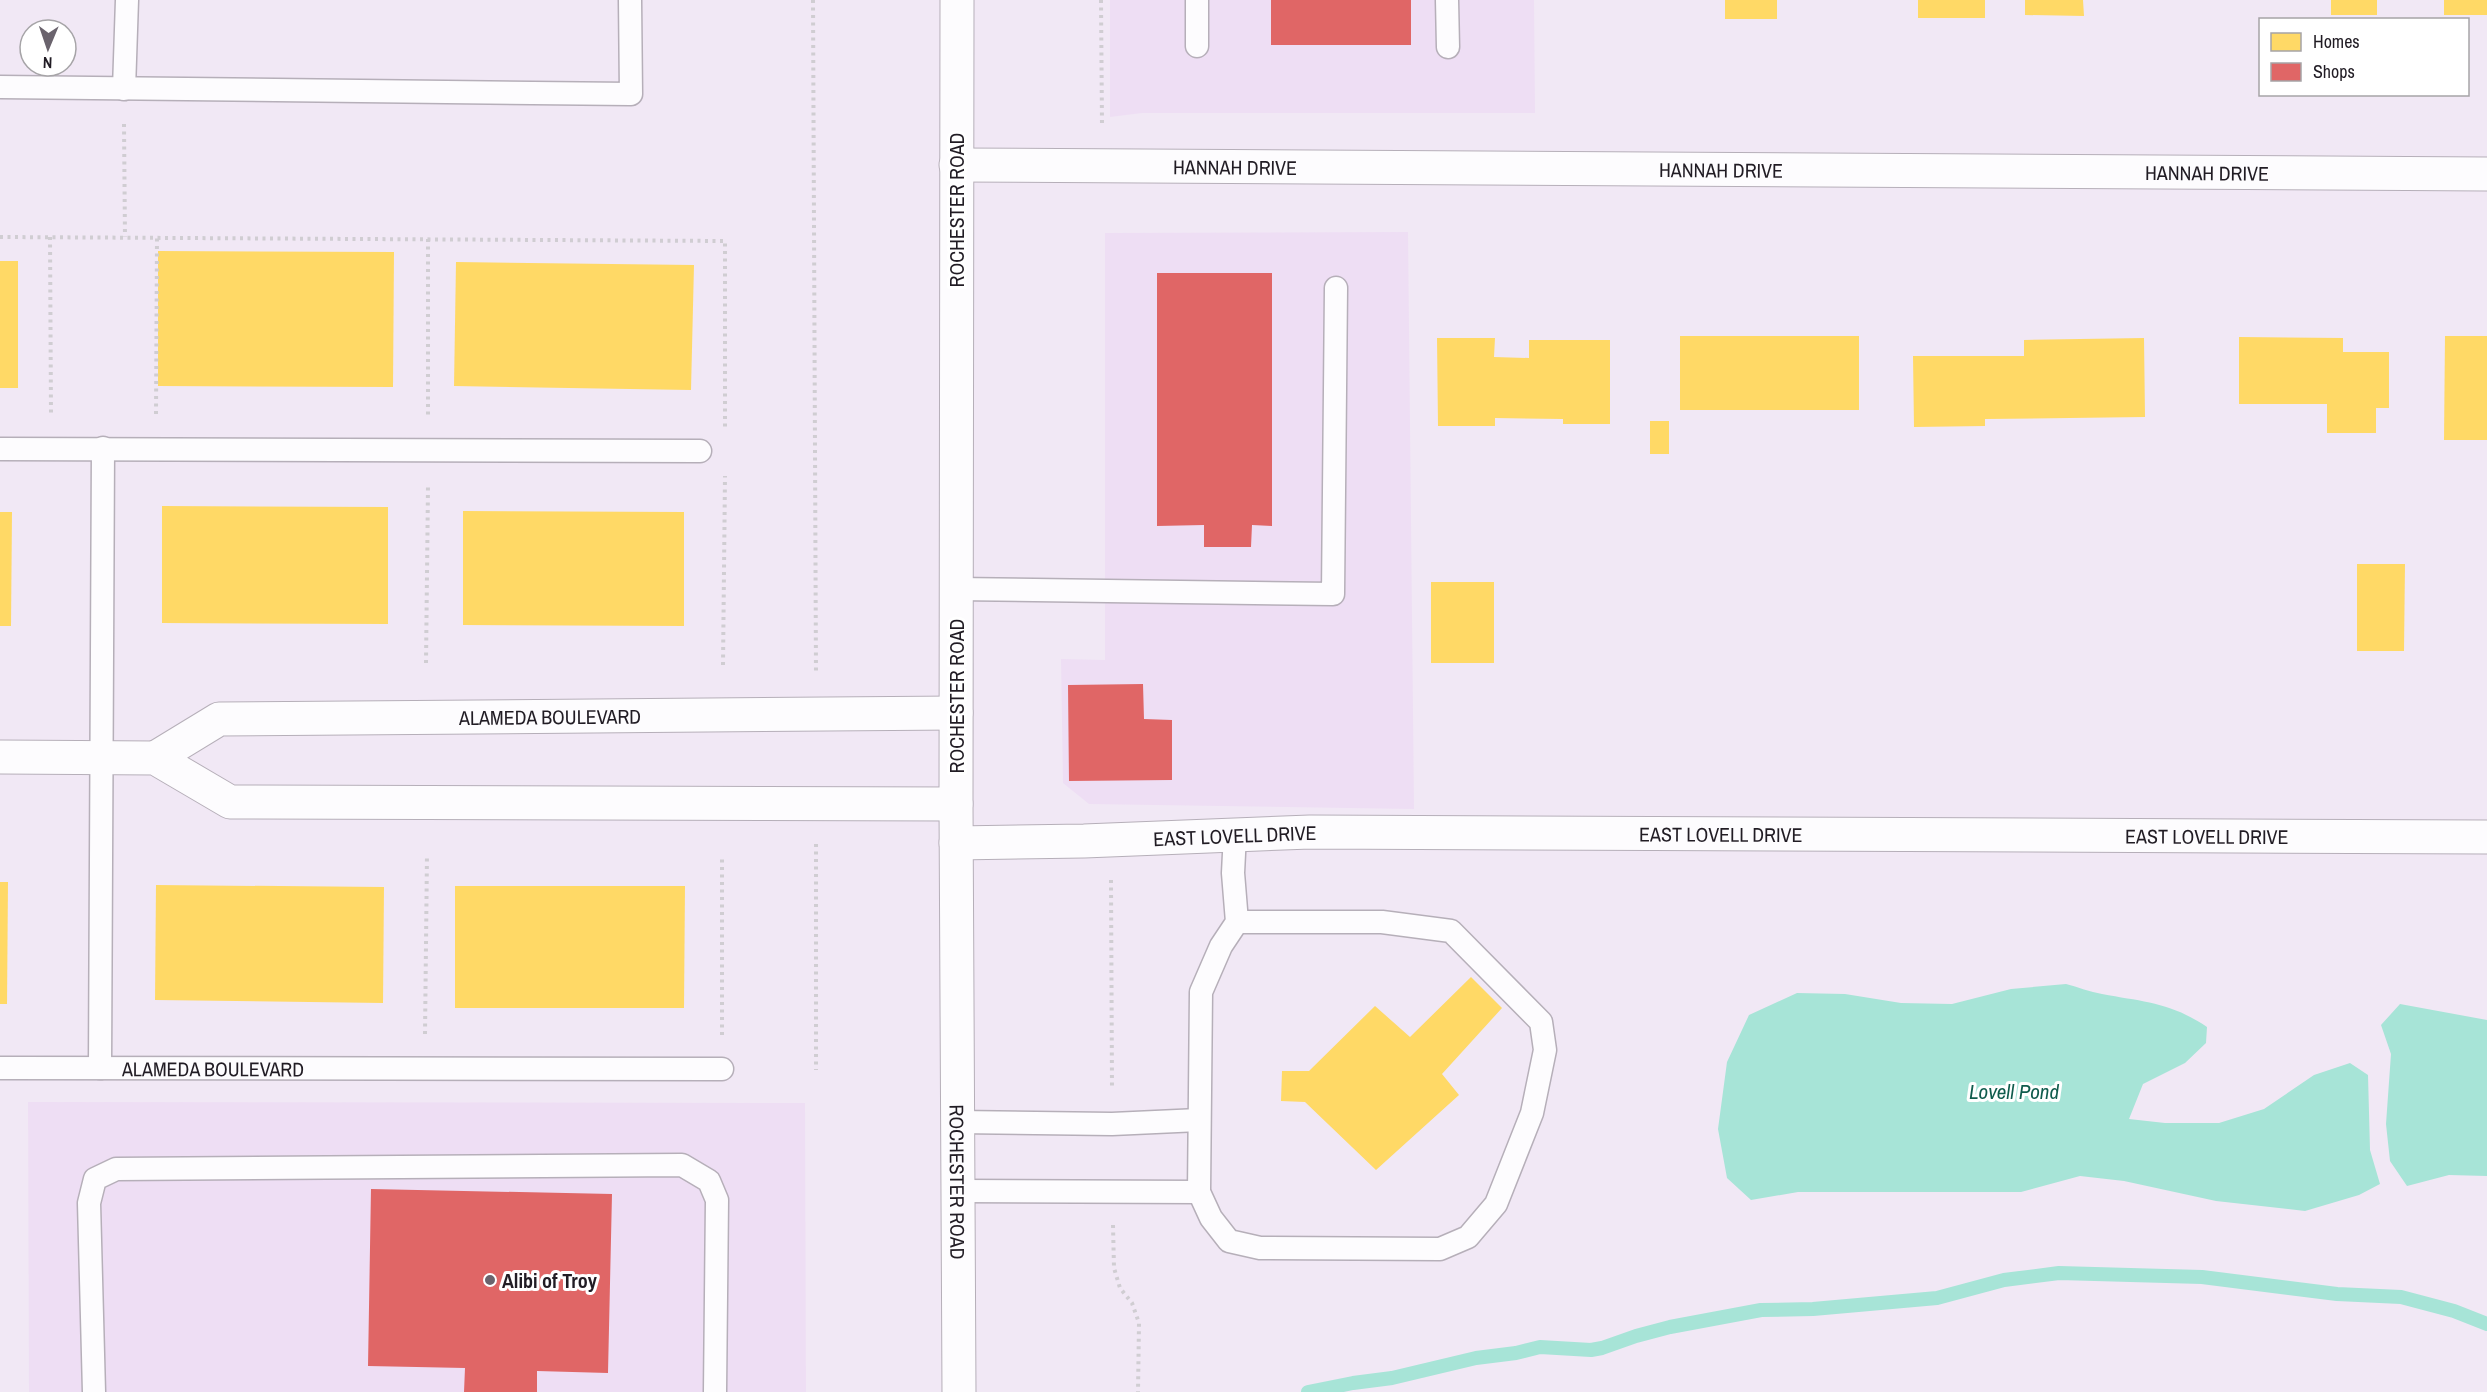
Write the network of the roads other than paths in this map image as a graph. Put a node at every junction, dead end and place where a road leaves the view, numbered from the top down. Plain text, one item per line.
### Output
1 (126, 0) edge
2 (630, 0) edge
3 (957, 0) edge
4 (1197, 0) edge
5 (1447, 0) edge
6 (1197, 46) dead end
7 (1448, 47) dead end
8 (0, 87) edge
9 (124, 88) junction
10 (956, 165) junction
11 (2487, 174) edge
12 (1336, 288) dead end
13 (103, 448) junction
14 (0, 449) edge
15 (700, 451) dead end
16 (956, 590) junction
17 (956, 714) junction
18 (0, 757) edge
19 (103, 757) junction
20 (155, 758) junction
21 (956, 804) junction
22 (1235, 834) junction
23 (2487, 837) edge
24 (956, 843) junction
25 (1237, 922) junction
26 (0, 1068) edge
27 (100, 1068) junction
28 (722, 1069) road end
29 (1199, 1120) junction
30 (958, 1122) junction
31 (960, 1191) junction
32 (1199, 1192) junction
33 (94, 1392) edge
34 (715, 1392) edge
35 (959, 1392) edge

1 - 9 lane
2 - 9 lane
3 - 10 street, ROCHESTER ROAD
4 - 6 lane
5 - 7 lane
8 - 9 lane
10 - 11 street, HANNAH DRIVE
10 - 16 street, ROCHESTER ROAD
12 - 16 lane
13 - 14 lane
13 - 15 lane
13 - 19 lane, ALAMEDA BOULEVARD
16 - 17 street, ROCHESTER ROAD
17 - 20 street, ALAMEDA BOULEVARD
17 - 21 street, ROCHESTER ROAD
18 - 19 street
19 - 20 street
19 - 27 lane, ALAMEDA BOULEVARD
20 - 21 street
21 - 24 street, ROCHESTER ROAD
22 - 23 street, EAST LOVELL DRIVE
22 - 24 street, EAST LOVELL DRIVE
22 - 25 lane
24 - 30 street, ROCHESTER ROAD
25 - 29 lane
25 - 32 lane
26 - 27 lane, ALAMEDA BOULEVARD
27 - 28 lane, ALAMEDA BOULEVARD
29 - 30 lane
29 - 32 lane
30 - 31 street, ROCHESTER ROAD
31 - 32 lane
31 - 35 street, ROCHESTER ROAD
33 - 34 lane

